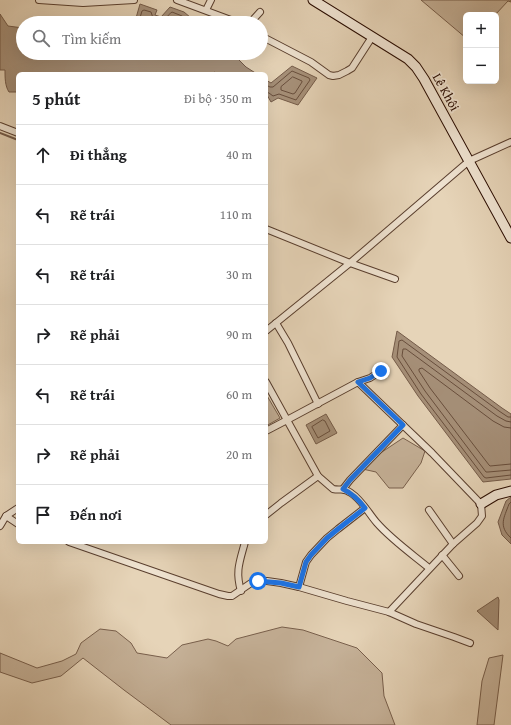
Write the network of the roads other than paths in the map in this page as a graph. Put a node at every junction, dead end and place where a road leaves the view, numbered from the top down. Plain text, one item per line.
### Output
1 (39, 0) edge
2 (134, 0) edge
3 (177, 0) edge
4 (211, 0) edge
5 (313, 0) edge
6 (120, 1) edge
7 (206, 10) junction
8 (260, 12) dead end
9 (221, 16) edge
10 (256, 16) edge
11 (372, 37) junction
12 (268, 40) edge
13 (0, 126) edge
14 (16, 132) edge
15 (511, 142) edge
16 (469, 161) junction
17 (268, 230) edge
18 (511, 238) edge
19 (350, 262) junction
20 (394, 279) dead end
21 (276, 323) junction
22 (268, 329) edge
23 (381, 371) dead end
24 (358, 382) junction
25 (268, 386) edge
26 (318, 404) junction
27 (287, 420) junction
28 (403, 425) junction
29 (268, 430) edge
30 (318, 476) junction
31 (343, 489) junction
32 (511, 492) edge
33 (481, 504) junction
34 (365, 508) junction
35 (16, 509) edge
36 (429, 510) dead end
37 (268, 513) edge
38 (6, 516) junction
39 (16, 523) edge
40 (0, 526) edge
41 (74, 544) edge
42 (89, 544) edge
43 (244, 544) edge
44 (453, 544) junction
45 (85, 548) junction
46 (442, 555) junction
47 (429, 568) junction
48 (459, 576) dead end
49 (299, 587) junction
50 (241, 591) junction
51 (389, 612) junction
52 (470, 643) dead end

1 - 6 street
2 - 6 street
3 - 7 street
4 - 7 street
5 - 11 street, Lê Khôi
7 - 9 street
8 - 10 street
11 - 12 street
11 - 16 street, Lê Khôi
13 - 14 street
15 - 16 street
16 - 18 street, Lê Khôi
16 - 19 street
17 - 19 street
19 - 20 street
19 - 21 street
21 - 22 street
21 - 26 street
23 - 24 street
24 - 26 street
24 - 28 street
25 - 27 street
26 - 27 street
27 - 29 street
27 - 30 street
28 - 31 street
28 - 33 street
30 - 31 street
30 - 37 street
31 - 34 street
32 - 33 street
33 - 44 street
34 - 47 street
34 - 49 street
35 - 38 street
36 - 44 street
38 - 39 street
38 - 40 street
41 - 45 street
42 - 45 street
43 - 50 street
44 - 46 street
45 - 50 street
46 - 47 street
46 - 48 street
47 - 51 street
49 - 50 street
49 - 51 street
51 - 52 street

